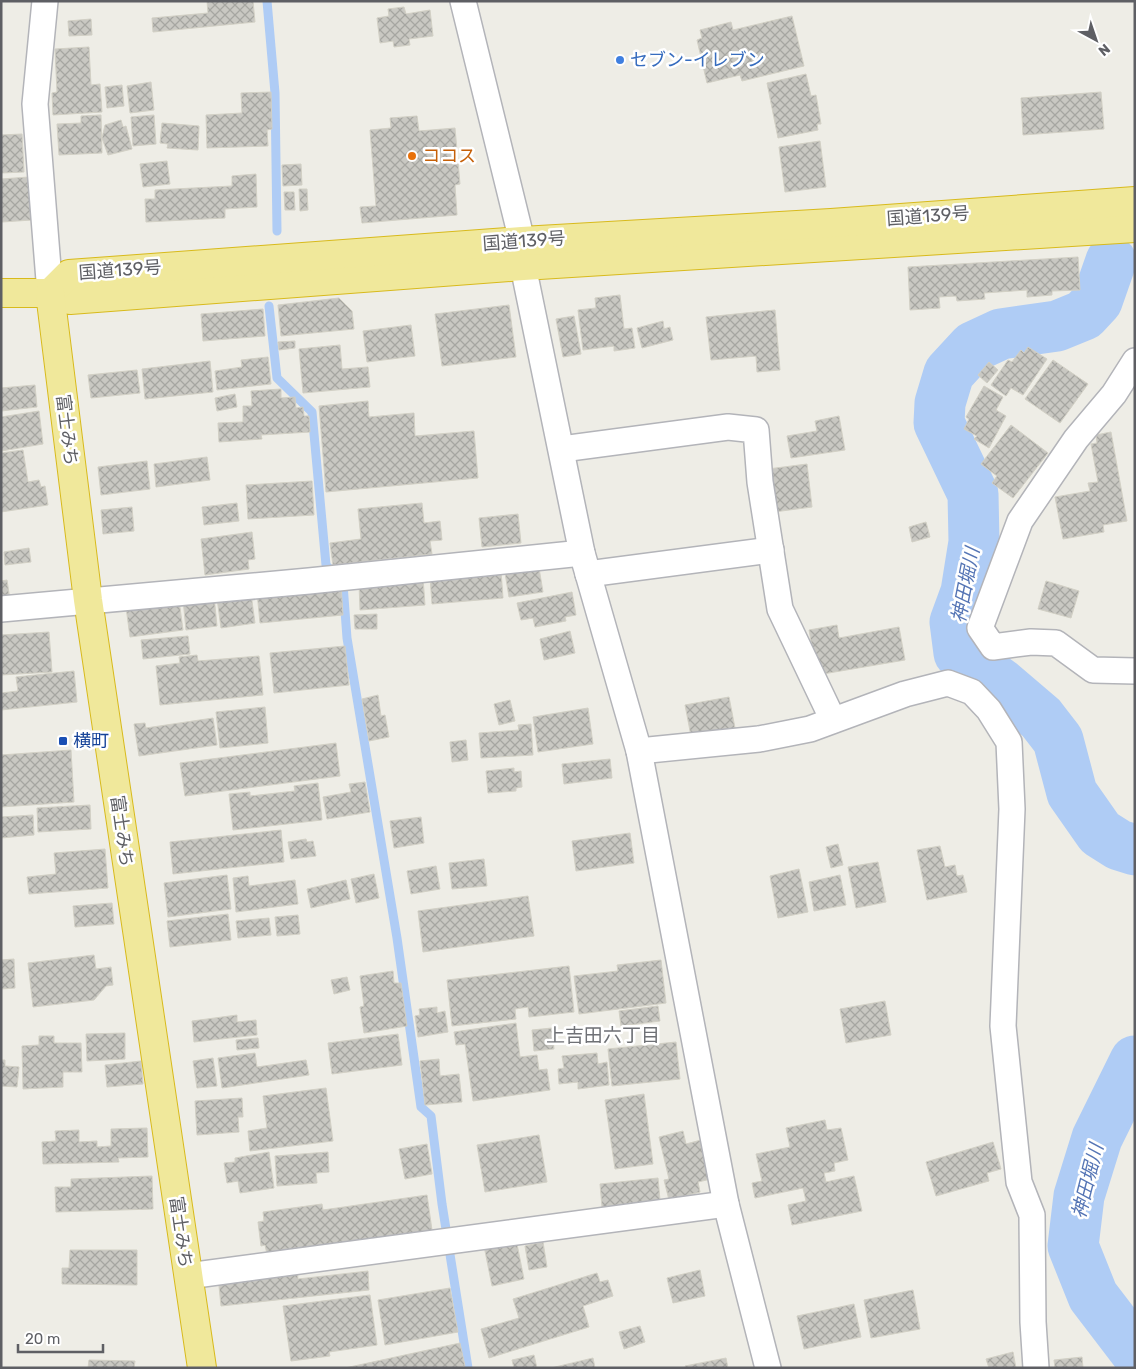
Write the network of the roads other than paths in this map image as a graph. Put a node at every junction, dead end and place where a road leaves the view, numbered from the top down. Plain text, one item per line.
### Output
1 (45, 1) edge
2 (464, 1) edge
3 (1135, 201) edge
4 (1135, 228) edge
5 (523, 253) junction
6 (1, 293) edge
7 (50, 293) junction
8 (1135, 361) edge
9 (562, 448) junction
10 (771, 550) junction
11 (585, 564) junction
12 (88, 600) junction
13 (1, 609) edge
14 (1135, 672) edge
15 (833, 720) junction
16 (639, 751) junction
17 (726, 1204) junction
18 (188, 1276) junction
19 (202, 1368) edge
20 (768, 1368) edge
21 (1036, 1368) edge

1 - 7 street
2 - 5 street
3 - 5 highway, 国道139号
4 - 5 highway, 国道139号
5 - 7 highway, 国道139号
5 - 9 street
6 - 7 highway, 国道139号
7 - 12 highway, 富士みち
8 - 14 street
9 - 10 street
9 - 11 street
10 - 11 street
10 - 15 street
11 - 12 street
11 - 16 street
12 - 13 street
12 - 18 highway, 富士みち
15 - 16 street
15 - 21 street
16 - 17 street
17 - 18 street
17 - 20 street
18 - 19 highway, 富士みち

